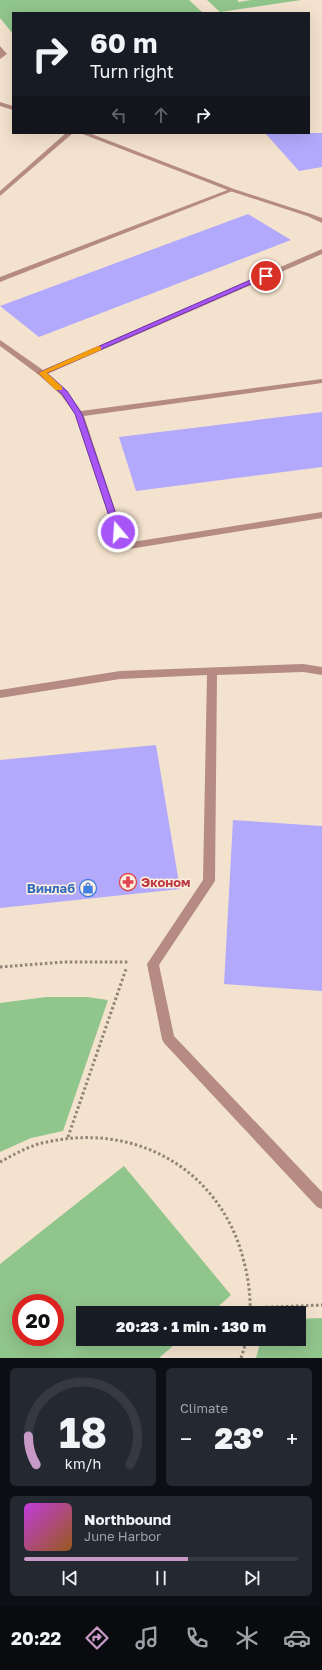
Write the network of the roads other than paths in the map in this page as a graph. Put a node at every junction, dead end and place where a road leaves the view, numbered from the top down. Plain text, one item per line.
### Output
1 (0, 48) edge
2 (0, 56) edge
3 (0, 104) edge
4 (12, 108) edge
5 (69, 134) edge
6 (86, 134) edge
7 (232, 190) junction
8 (0, 194) edge
9 (322, 221) edge
10 (322, 251) edge
11 (0, 280) edge
12 (0, 342) edge
13 (42, 373) junction
14 (322, 381) edge
15 (78, 414) junction
16 (322, 515) edge
17 (322, 671) edge
18 (212, 672) junction
19 (0, 694) edge
20 (322, 1202) edge

1 - 2 street
3 - 4 street
5 - 8 street
6 - 7 street
7 - 9 street
7 - 11 street
10 - 13 street
12 - 13 street
13 - 15 street
14 - 15 street
15 - 16 street
17 - 18 street
18 - 19 street
18 - 20 street

